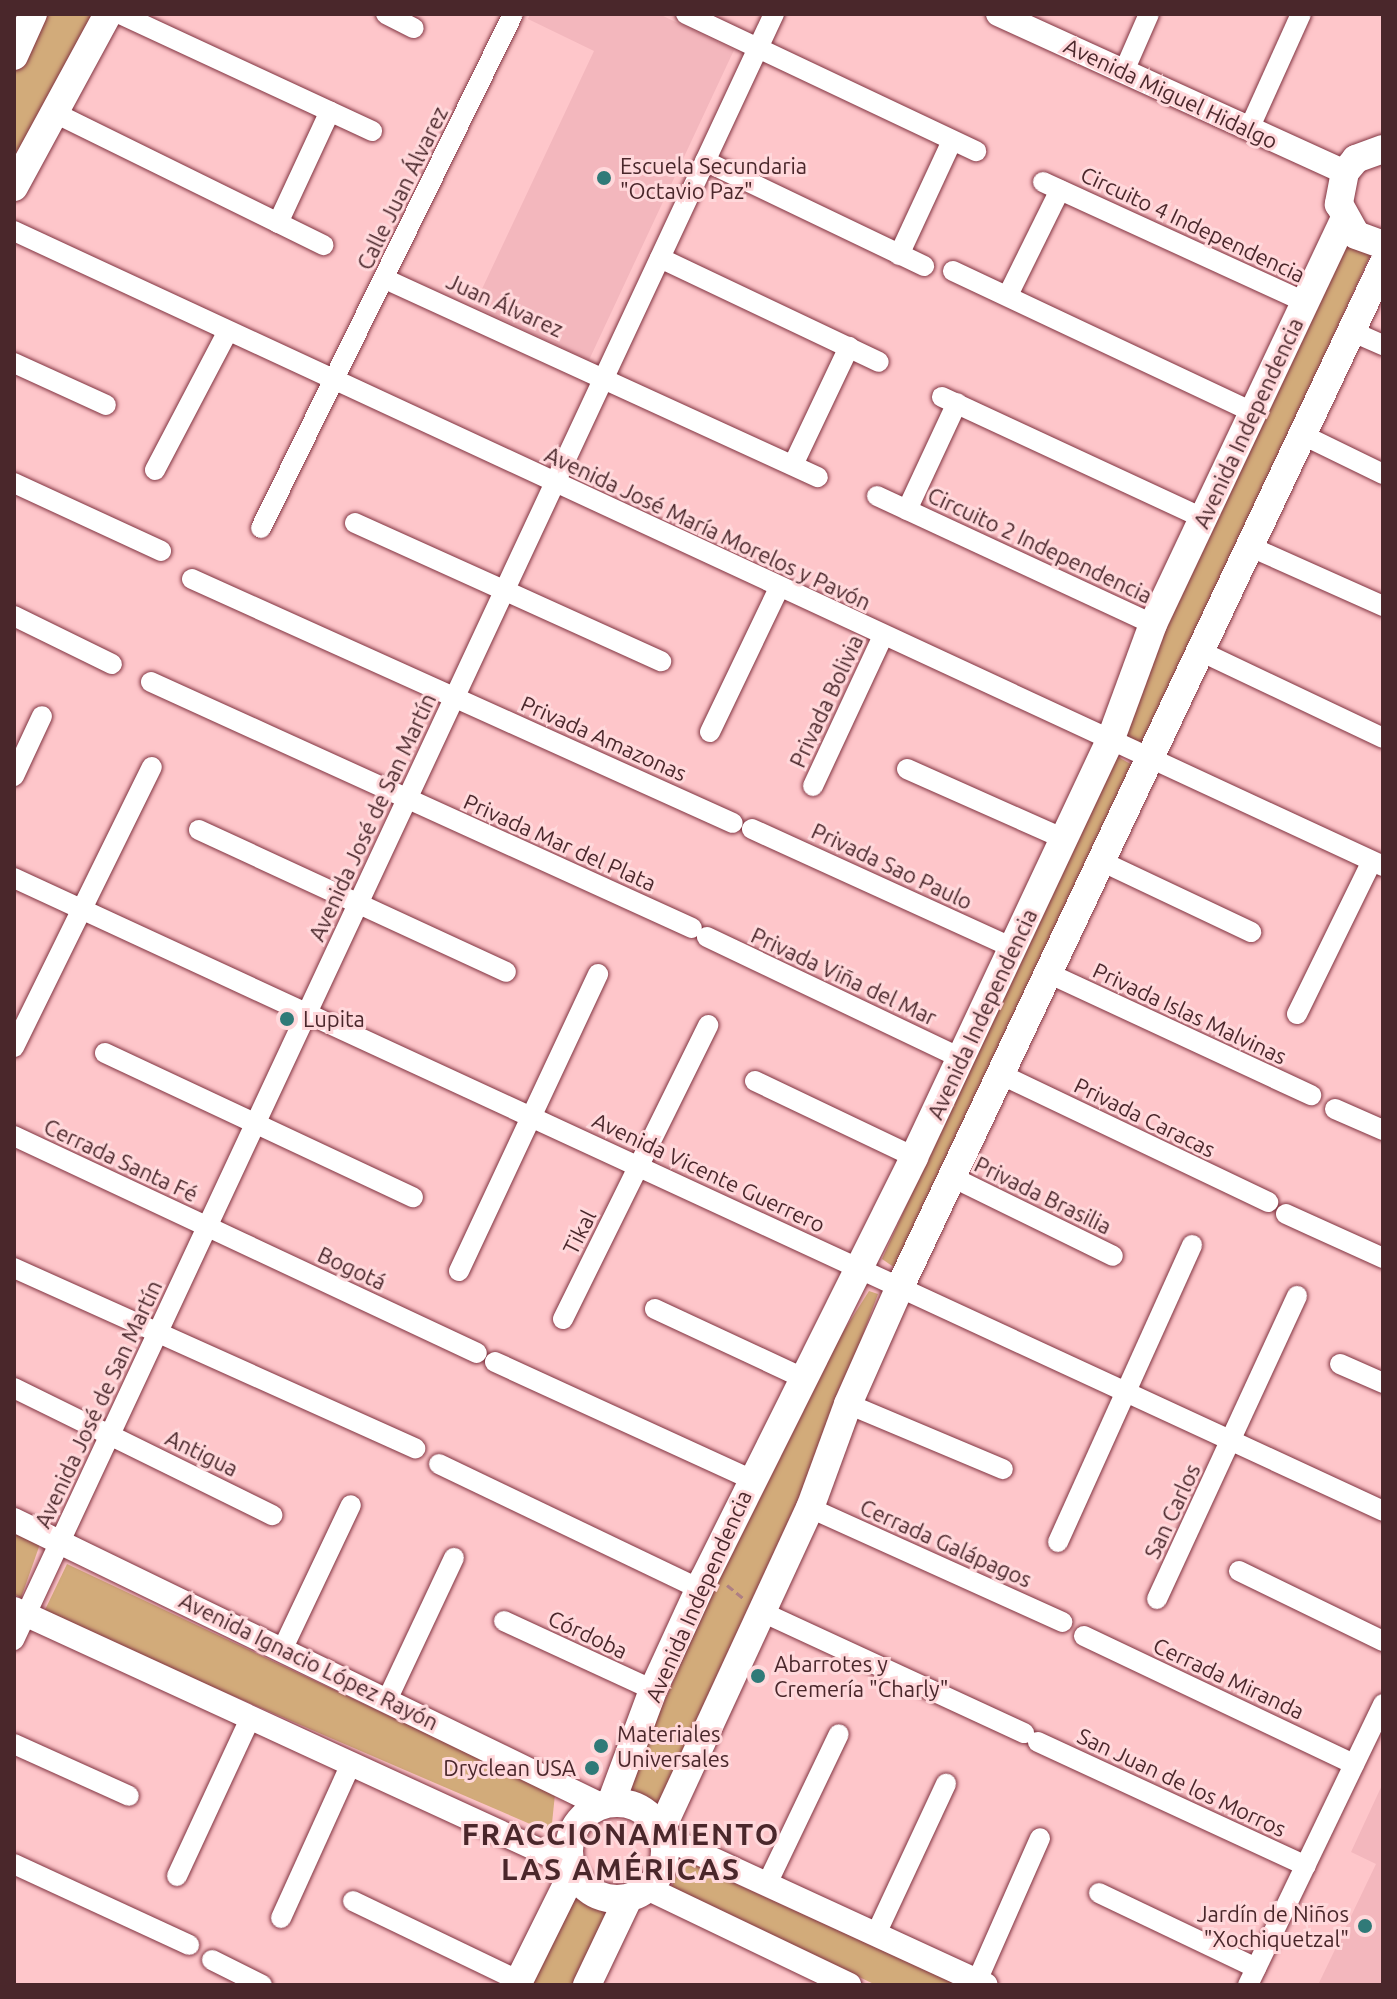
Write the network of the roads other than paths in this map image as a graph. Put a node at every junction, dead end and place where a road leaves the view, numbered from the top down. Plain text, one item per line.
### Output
1 (33, 14) edge
2 (108, 14) edge
3 (120, 14) edge
4 (386, 14) edge
5 (513, 14) edge
6 (686, 14) edge
7 (774, 14) edge
8 (1149, 14) edge
9 (1301, 14) edge
10 (1014, 17) edge
11 (414, 28) dead end
12 (759, 46) junction
13 (14, 56) edge
14 (1124, 71) junction
15 (330, 111) junction
16 (57, 114) junction
17 (1383, 122) edge
18 (1249, 129) junction
19 (372, 131) dead end
20 (952, 141) junction
21 (1377, 150) edge
22 (976, 151) dead end
23 (705, 161) junction
24 (1345, 172) junction
25 (14, 187) edge
26 (1344, 220) junction
27 (278, 223) junction
28 (14, 231) edge
29 (323, 245) dead end
30 (1383, 245) edge
31 (899, 255) junction
32 (660, 258) junction
33 (1383, 264) edge
34 (924, 266) dead end
35 (953, 271) dead end
36 (385, 279) junction
37 (1008, 295) junction
38 (1305, 302) junction
39 (1351, 331) junction
40 (227, 333) junction
41 (1383, 345) edge
42 (849, 347) junction
43 (879, 362) dead end
44 (14, 363) edge
45 (605, 375) junction
46 (335, 383) junction
47 (106, 405) dead end
48 (1253, 412) junction
49 (1303, 435) junction
50 (793, 465) junction
51 (155, 470) dead end
52 (1383, 474) edge
53 (818, 477) dead end
54 (14, 483) edge
55 (554, 483) junction
56 (877, 496) dead end
57 (907, 510) junction
58 (1203, 518) junction
59 (355, 523) dead end
60 (261, 528) dead end
61 (1251, 547) junction
62 (161, 551) dead end
63 (192, 579) dead end
64 (779, 588) junction
65 (505, 590) junction
66 (1383, 606) edge
67 (14, 616) edge
68 (1153, 624) junction
69 (883, 636) junction
70 (1202, 652) junction
71 (661, 661) dead end
72 (112, 664) dead end
73 (151, 682) dead end
74 (455, 697) junction
75 (42, 716) dead end
76 (710, 732) dead end
77 (1383, 738) edge
78 (1110, 741) junction
79 (1151, 761) junction
80 (152, 767) dead end
81 (907, 769) dead end
82 (14, 776) edge
83 (813, 786) dead end
84 (407, 799) junction
85 (742, 826) joint
86 (199, 830) dead end
87 (1064, 839) junction
88 (1103, 862) junction
89 (1377, 864) edge
90 (14, 878) edge
91 (358, 904) junction
92 (84, 908) junction
93 (1251, 932) dead end
94 (700, 933) joint
95 (1013, 948) junction
96 (506, 972) dead end
97 (598, 974) dead end
98 (1050, 974) junction
99 (308, 1010) junction
100 (1297, 1014) dead end
101 (708, 1025) dead end
102 (14, 1047) edge
103 (105, 1053) dead end
104 (961, 1058) junction
105 (1002, 1075) junction
106 (755, 1081) dead end
107 (1311, 1095) dead end
108 (1335, 1109) dead end
109 (534, 1115) junction
110 (255, 1123) junction
111 (1383, 1130) edge
112 (14, 1136) edge
113 (914, 1157) junction
114 (639, 1167) junction
115 (952, 1177) junction
116 (413, 1197) dead end
117 (1268, 1202) dead end
118 (1286, 1214) dead end
119 (207, 1227) junction
120 (1192, 1245) dead end
121 (1113, 1256) dead end
122 (1383, 1258) edge
123 (14, 1268) edge
124 (459, 1271) dead end
125 (861, 1271) junction
126 (899, 1289) junction
127 (1297, 1296) dead end
128 (655, 1309) dead end
129 (563, 1319) dead end
130 (158, 1332) junction
131 (1340, 1364) dead end
132 (803, 1378) junction
133 (1383, 1383) edge
134 (14, 1388) edge
135 (1127, 1396) junction
136 (848, 1404) junction
137 (110, 1435) junction
138 (1230, 1443) junction
139 (415, 1448) dead end
140 (439, 1464) dead end
141 (1003, 1469) dead end
142 (751, 1479) junction
143 (351, 1505) dead end
144 (810, 1508) junction
145 (1383, 1511) edge
146 (272, 1515) dead end
147 (14, 1520) edge
148 (60, 1542) junction
149 (1058, 1542) dead end
150 (454, 1558) dead end
151 (1239, 1571) dead end
152 (702, 1584) junction
153 (1157, 1599) dead end
154 (20, 1611) edge
155 (759, 1612) junction
156 (504, 1621) dead end
157 (1062, 1622) dead end
158 (1084, 1636) dead end
159 (14, 1640) edge
160 (1383, 1641) edge
161 (283, 1648) junction
162 (653, 1690) junction
163 (388, 1698) junction
164 (1383, 1704) edge
165 (250, 1719) junction
166 (839, 1734) dead end
167 (14, 1744) edge
168 (1354, 1764) junction
169 (350, 1766) junction
170 (946, 1784) dead end
171 (129, 1796) dead end
172 (606, 1804) junction
173 (663, 1833) junction
174 (1040, 1838) dead end
175 (14, 1864) edge
176 (1306, 1866) junction
177 (572, 1868) junction
178 (177, 1876) dead end
179 (767, 1884) junction
180 (1099, 1893) dead end
181 (639, 1894) junction
182 (353, 1901) dead end
183 (281, 1918) dead end
184 (876, 1934) junction
185 (189, 1945) dead end
186 (212, 1960) dead end
187 (1252, 1976) edge
188 (518, 1983) edge
189 (981, 1983) edge
190 (262, 1985) edge
191 (587, 1985) edge
192 (847, 1985) edge

1 - 13 main road
2 - 16 main road
3 - 15 street
4 - 11 street
5 - 36 street, Calle Juan Álvarez
6 - 12 street
7 - 12 street, Avenida José de San Martín
8 - 14 street
9 - 18 street
10 - 14 street, Avenida Miguel Hidalgo
12 - 20 street
12 - 23 street, Avenida José de San Martín
14 - 18 street, Avenida Miguel Hidalgo
15 - 19 street
15 - 27 street
16 - 25 main road
16 - 27 street
17 - 21 main road
18 - 24 street, Avenida Miguel Hidalgo
20 - 22 street
20 - 31 street
21 - 24 main road
23 - 31 street
23 - 32 street, Avenida José de San Martín
24 - 26 main road
26 - 30 main road
26 - 38 main road, Avenida Independencia
27 - 29 street
28 - 40 street, Avenida José María Morelos y Pavón
31 - 34 street
32 - 42 street
32 - 45 street, Avenida José de San Martín
33 - 39 main road, Avenida Independencia
35 - 37 street
36 - 45 street, Juan Álvarez
36 - 46 street, Calle Juan Álvarez
37 - 38 street, Circuito 4 Independencia
37 - 48 street
38 - 48 main road, Avenida Independencia
39 - 41 street
39 - 49 main road, Avenida Independencia
40 - 46 street, Avenida José María Morelos y Pavón
40 - 51 street
42 - 43 street
42 - 50 street
44 - 47 street
45 - 50 street, Juan Álvarez
45 - 55 street, Avenida José de San Martín
46 - 55 street, Avenida José María Morelos y Pavón
46 - 60 street, Calle Juan Álvarez
48 - 58 main road, Avenida Independencia
49 - 52 street
49 - 61 main road, Avenida Independencia
50 - 53 street, Juan Álvarez
54 - 62 street
55 - 64 street, Avenida José María Morelos y Pavón
55 - 65 street, Avenida José de San Martín
56 - 57 street, Circuito 2 Independencia
57 - 58 street, Circuito 2 Independencia
57 - 68 street, Circuito 2 Independencia
58 - 68 main road, Avenida Independencia
59 - 65 street
61 - 66 street
61 - 70 main road, Avenida Independencia
63 - 74 street, Privada Amazonas
64 - 69 street, Avenida José María Morelos y Pavón
64 - 76 street
65 - 71 street
65 - 74 street, Avenida José de San Martín
67 - 72 street
68 - 78 main road, Avenida Independencia
69 - 78 street, Avenida José María Morelos y Pavón
69 - 83 street, Privada Bolivia
70 - 77 street
70 - 79 main road, Avenida Independencia
73 - 84 street, Privada Mar del Plata
74 - 84 street, Avenida José de San Martín
74 - 85 street, Privada Amazonas
75 - 82 street
78 - 79 street, Avenida José María Morelos y Pavón
78 - 87 main road, Avenida Independencia
79 - 88 main road, Avenida Independencia
79 - 89 street, Avenida José María Morelos y Pavón
80 - 92 street
81 - 87 street
84 - 91 street, Avenida José de San Martín
84 - 94 street, Privada Mar del Plata
85 - 95 street, Privada Sao Paulo
86 - 91 street
87 - 95 main road, Avenida Independencia
88 - 93 street
88 - 98 main road, Avenida Independencia
89 - 100 street
90 - 92 street, Avenida Vicente Guerrero
91 - 96 street
91 - 99 street, Avenida José de San Martín
92 - 99 street, Avenida Vicente Guerrero
92 - 102 street
94 - 104 street, Privada Viña del Mar
95 - 104 main road, Avenida Independencia
97 - 109 street
98 - 105 main road, Avenida Independencia
98 - 107 street, Privada Islas Malvinas
99 - 109 street, Avenida Vicente Guerrero
99 - 110 street, Avenida José de San Martín
101 - 114 street, Tikal
103 - 110 street
104 - 113 main road, Avenida Independencia
105 - 115 main road, Avenida Independencia
105 - 117 street, Privada Caracas
106 - 113 street
108 - 111 street
109 - 114 street, Avenida Vicente Guerrero
109 - 124 street
110 - 116 street
110 - 119 street, Avenida José de San Martín
112 - 119 street, Cerrada Santa Fé
113 - 125 main road, Avenida Independencia
114 - 125 street, Avenida Vicente Guerrero
114 - 129 street, Tikal
115 - 121 street, Privada Brasilia
115 - 126 main road, Avenida Independencia
118 - 122 street
119 - 130 street, Avenida José de San Martín
119 - 142 street, Bogotá
120 - 135 street
123 - 130 street
125 - 126 street, Avenida Vicente Guerrero
125 - 132 main road, Avenida Independencia
126 - 135 street, Avenida Vicente Guerrero
126 - 136 main road, Avenida Independencia
127 - 138 street, San Carlos
128 - 132 street
130 - 137 street, Avenida José de San Martín
130 - 139 street
131 - 133 street
132 - 142 main road, Avenida Independencia
134 - 137 street, Antigua
135 - 138 street, Avenida Vicente Guerrero
135 - 149 street
136 - 141 street
136 - 144 main road, Avenida Independencia
137 - 146 street, Antigua
137 - 148 street, Avenida José de San Martín
138 - 145 street, Avenida Vicente Guerrero
138 - 153 street, San Carlos
140 - 152 street
142 - 152 main road, Avenida Independencia
143 - 161 street
144 - 155 main road, Avenida Independencia
144 - 157 street, Cerrada Galápagos
147 - 148 street, Avenida Ignacio López Rayón
148 - 154 street, Avenida José de San Martín
148 - 161 street, Avenida Ignacio López Rayón
150 - 163 street
151 - 160 street
152 - 162 main road, Avenida Independencia
154 - 159 street, Avenida José de San Martín
154 - 165 street
155 - 173 main road, Avenida Independencia
155 - 176 street, San Juan de los Morros
156 - 162 street, Córdoba
158 - 168 street, Cerrada Miranda
161 - 163 street, Avenida Ignacio López Rayón
162 - 172 main road, Avenida Independencia
163 - 172 street, Avenida Ignacio López Rayón
164 - 168 street
165 - 169 street
165 - 178 street
166 - 179 street
167 - 171 street
168 - 176 street
169 - 177 street
169 - 183 street
170 - 184 street
172 - 173 main road
172 - 177 main road
173 - 179 street
173 - 181 main road
174 - 189 street
175 - 185 street
176 - 187 street
177 - 181 main road
177 - 188 main road
179 - 184 street
180 - 187 street
181 - 191 main road
181 - 192 street
182 - 188 street
184 - 189 street
186 - 190 street

